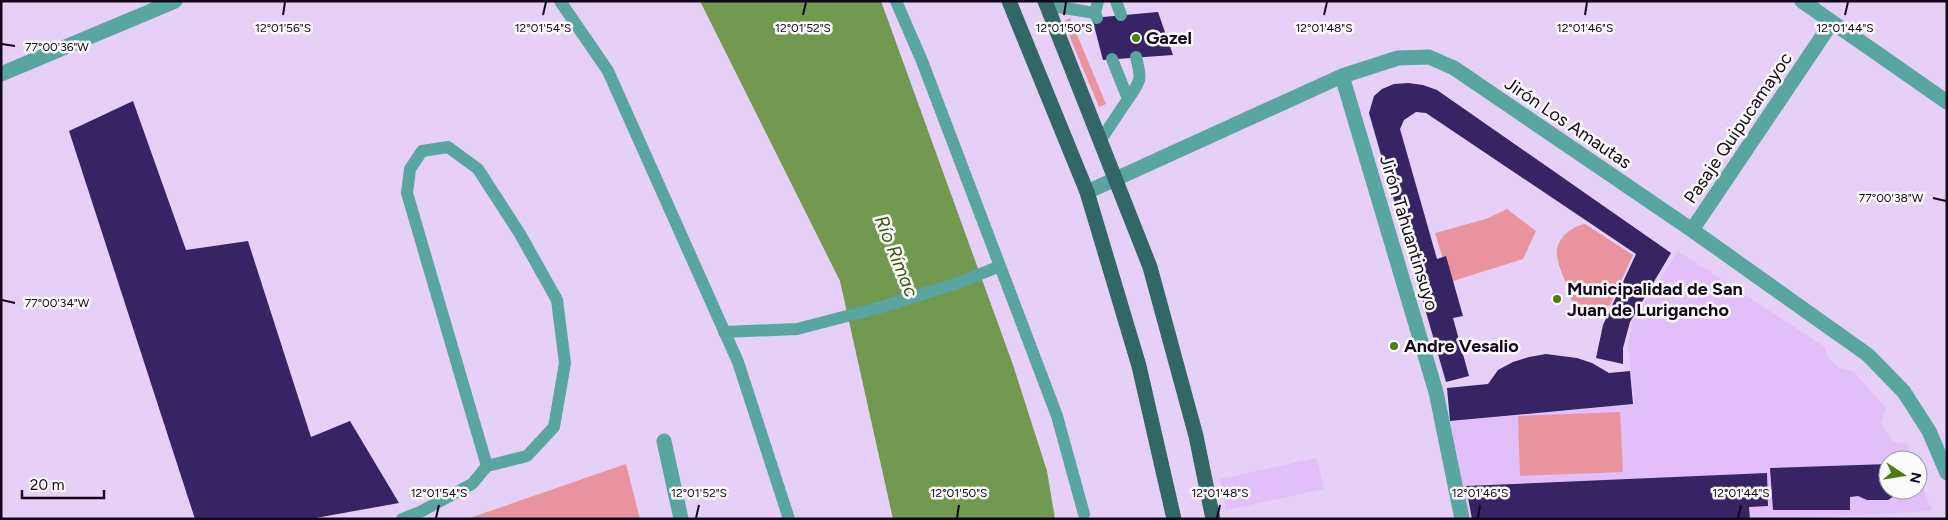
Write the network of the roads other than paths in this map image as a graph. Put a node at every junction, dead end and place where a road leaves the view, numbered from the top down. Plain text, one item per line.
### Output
1 (175, 1) edge
2 (560, 1) edge
3 (896, 1) edge
4 (1009, 1) edge
5 (1116, 1) edge
6 (1802, 1) edge
7 (1045, 3) edge
8 (1096, 11) edge
9 (1121, 15) dead end
10 (1832, 22) junction
11 (1136, 57) dead end
12 (1112, 59) dead end
13 (1, 74) edge
14 (1342, 76) junction
15 (1128, 99) junction
16 (1947, 102) edge
17 (1100, 141) junction
18 (1116, 179) junction
19 (1087, 192) junction
20 (1692, 230) junction
21 (1000, 266) junction
22 (724, 332) junction
23 (664, 441) dead end
24 (487, 466) junction
25 (1947, 473) edge
26 (1084, 514) dead end
27 (402, 519) edge
28 (681, 519) edge
29 (789, 519) edge
30 (1174, 519) edge
31 (1213, 519) edge
32 (1462, 519) edge

1 - 13 street
2 - 22 lane
3 - 21 lane
4 - 19 main road
5 - 9 lane
6 - 10 street
7 - 8 lane
7 - 17 main road
10 - 16 street
10 - 20 street, Pasaje Quipucamayoc
11 - 15 lane
12 - 15 lane
14 - 18 street, Jirón Los Amautas
14 - 20 street, Jirón Los Amautas
14 - 32 street, Jirón Tahuantinsuyo
15 - 17 lane
17 - 18 main road
18 - 19 street, Jirón Los Amautas
18 - 31 main road
19 - 30 main road
20 - 25 street, Jirón Los Amautas
21 - 22 lane
21 - 26 lane
22 - 29 lane
23 - 28 street
24 - 24 lane
24 - 27 lane

